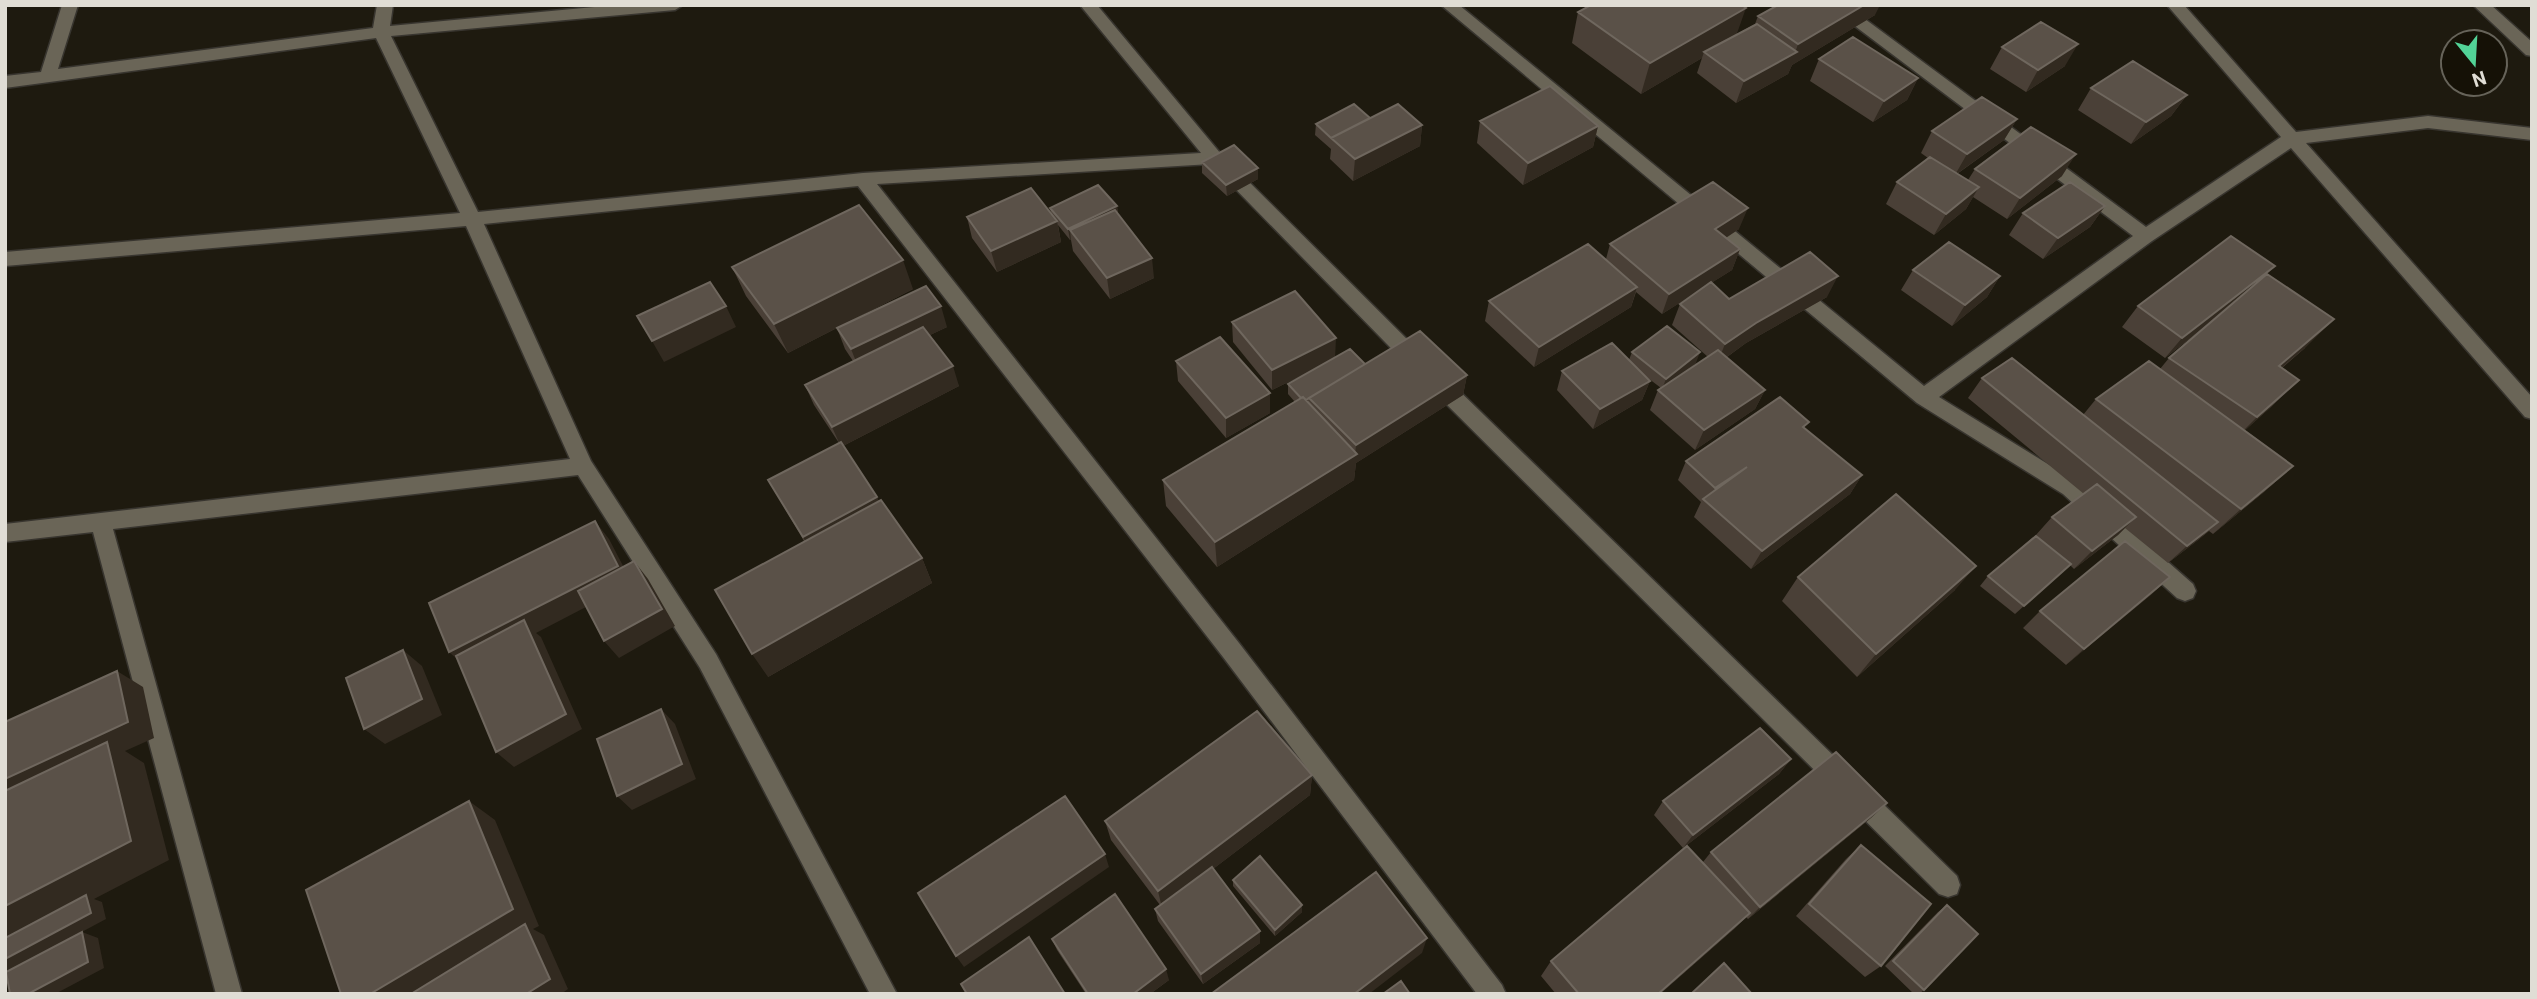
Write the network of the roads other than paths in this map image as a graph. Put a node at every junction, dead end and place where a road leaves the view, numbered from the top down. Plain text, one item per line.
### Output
1 (70, 5) edge
2 (385, 5) edge
3 (675, 5) edge
4 (1088, 5) edge
5 (1449, 5) edge
6 (1835, 5) edge
7 (2175, 5) edge
8 (2481, 5) edge
9 (381, 32) junction
10 (2532, 51) edge
11 (48, 76) junction
12 (5, 82) edge
13 (2532, 134) edge
14 (2293, 138) junction
15 (1214, 158) junction
16 (863, 179) junction
17 (472, 219) junction
18 (2146, 236) junction
19 (5, 260) edge
20 (1924, 397) junction
21 (2532, 411) edge
22 (583, 466) junction
23 (101, 523) junction
24 (5, 533) edge
25 (2185, 591) dead end
26 (1948, 885) dead end
27 (229, 994) edge
28 (884, 994) edge
29 (1493, 994) edge

1 - 11 street
2 - 9 street
3 - 9 street
4 - 15 street
5 - 20 street
6 - 18 street
7 - 14 street
8 - 10 street
9 - 11 street
9 - 17 street
11 - 12 street
13 - 14 street
14 - 18 street
14 - 21 street
15 - 16 street
15 - 26 street
16 - 17 street
16 - 29 street
17 - 19 street
17 - 22 street
18 - 20 street
20 - 25 street
22 - 23 street
22 - 28 street
23 - 24 street
23 - 27 street

